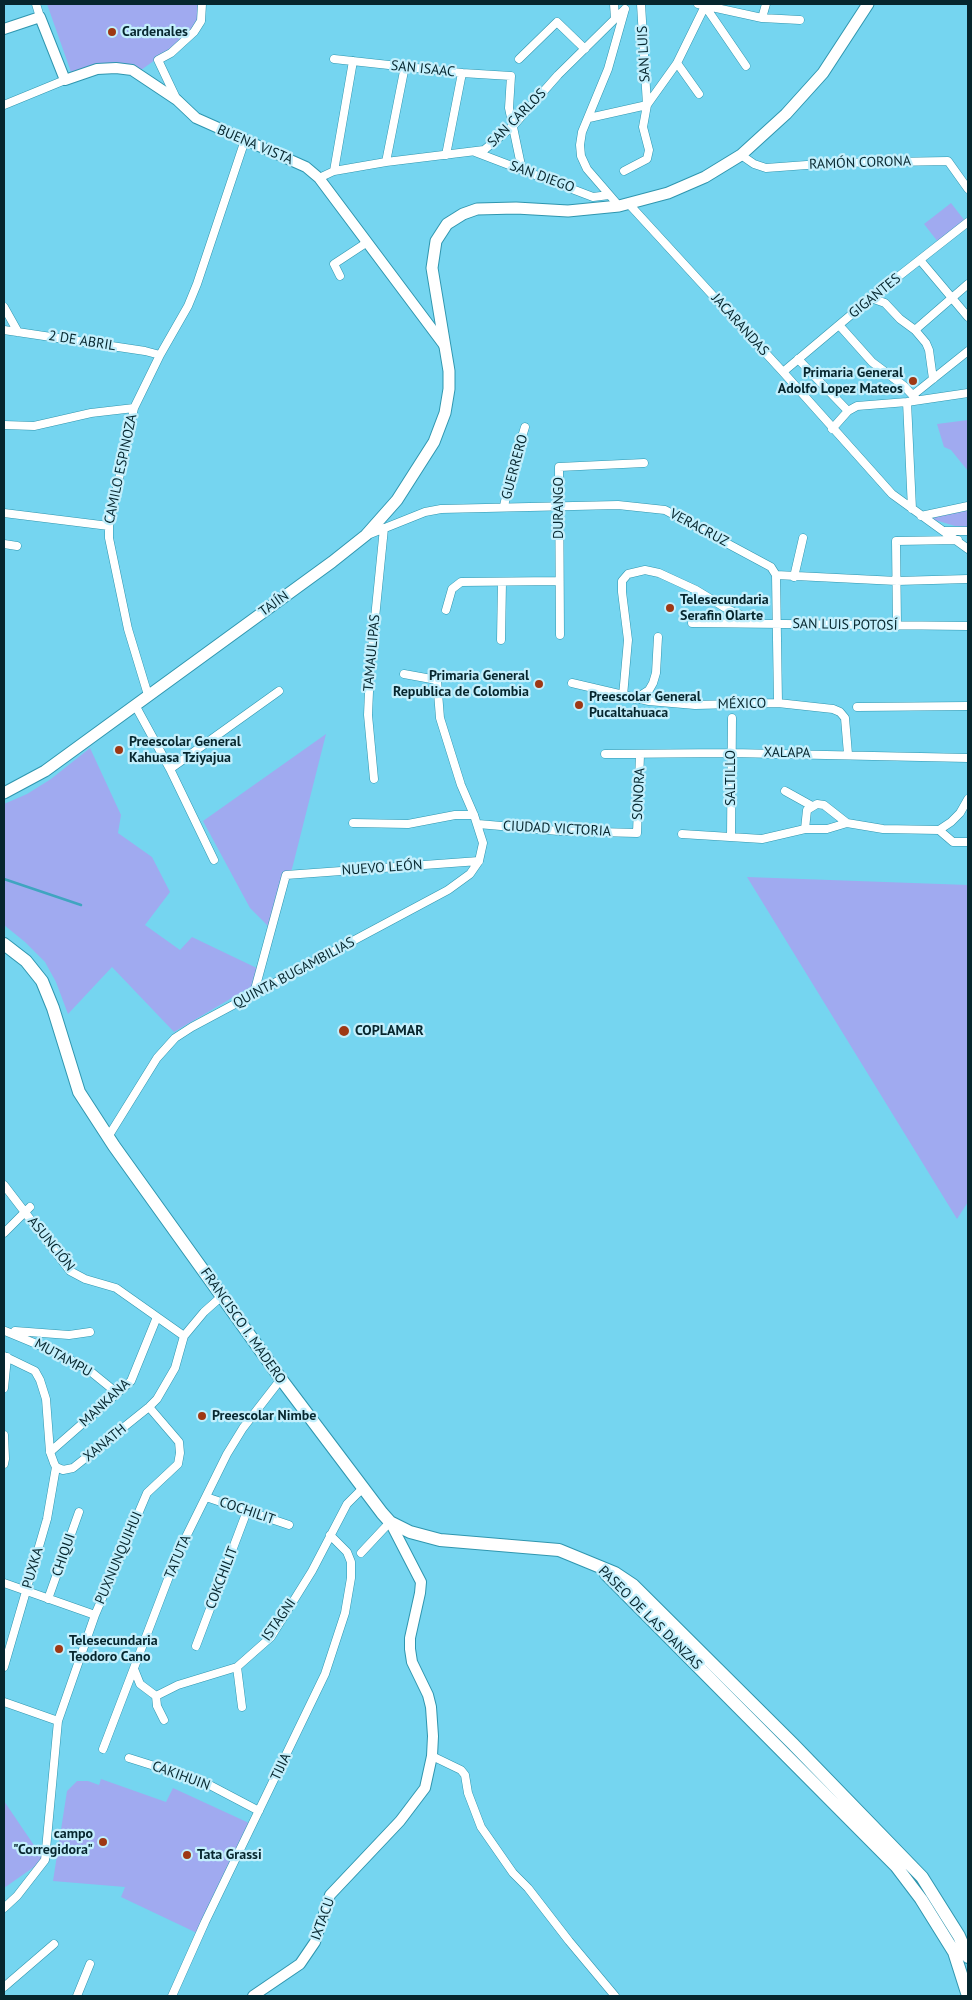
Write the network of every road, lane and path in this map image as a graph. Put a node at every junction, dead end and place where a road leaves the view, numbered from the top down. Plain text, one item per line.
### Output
1 (36, 4) edge
2 (202, 4) edge
3 (614, 4) edge
4 (641, 4) edge
5 (766, 4) edge
6 (868, 4) edge
7 (702, 5) edge
8 (626, 6) edge
9 (40, 17) junction
10 (762, 18) junction
11 (615, 19) junction
12 (800, 20) dead end
13 (4, 29) edge
14 (585, 49) junction
15 (334, 59) dead end
16 (520, 59) dead end
17 (353, 61) junction
18 (677, 63) junction
19 (405, 66) junction
20 (746, 66) dead end
21 (462, 73) junction
22 (65, 80) junction
23 (699, 94) dead end
24 (177, 100) junction
25 (4, 105) edge
26 (647, 105) junction
27 (588, 118) junction
28 (513, 126) junction
29 (245, 140) junction
30 (475, 152) junction
31 (446, 155) junction
32 (741, 155) junction
33 (386, 162) junction
34 (522, 170) junction
35 (624, 171) dead end
36 (334, 172) junction
37 (319, 178) junction
38 (968, 189) edge
39 (609, 194) junction
40 (624, 205) junction
41 (968, 222) edge
42 (366, 243) junction
43 (920, 260) junction
44 (340, 276) dead end
45 (968, 284) edge
46 (871, 298) junction
47 (952, 298) junction
48 (4, 307) edge
49 (968, 317) edge
50 (839, 325) junction
51 (4, 330) edge
52 (915, 330) junction
53 (18, 332) junction
54 (444, 344) junction
55 (968, 351) edge
56 (160, 355) junction
57 (798, 359) junction
58 (783, 372) junction
59 (933, 380) junction
60 (968, 393) edge
61 (915, 398) junction
62 (908, 402) junction
63 (134, 408) junction
64 (848, 411) junction
65 (4, 425) edge
66 (525, 427) dead end
67 (832, 429) junction
68 (644, 463) dead end
69 (504, 506) junction
70 (560, 506) junction
71 (968, 506) edge
72 (912, 509) junction
73 (4, 513) edge
74 (921, 516) junction
75 (109, 526) junction
76 (384, 528) junction
77 (945, 531) junction
78 (968, 531) edge
79 (366, 535) junction
80 (804, 538) dead end
81 (958, 540) junction
82 (4, 544) edge
83 (17, 546) dead end
84 (968, 549) edge
85 (776, 575) junction
86 (794, 577) junction
87 (968, 579) edge
88 (559, 581) junction
89 (898, 581) junction
90 (502, 582) junction
91 (446, 610) dead end
92 (692, 623) dead end
93 (761, 623) junction
94 (777, 624) junction
95 (897, 626) junction
96 (968, 626) edge
97 (560, 635) dead end
98 (658, 637) dead end
99 (501, 640) dead end
100 (404, 674) dead end
101 (572, 683) dead end
102 (279, 690) dead end
103 (148, 695) junction
104 (624, 696) junction
105 (635, 699) junction
106 (778, 703) junction
107 (135, 705) junction
108 (857, 706) dead end
109 (968, 706) edge
110 (732, 718) dead end
111 (731, 753) junction
112 (605, 754) dead end
113 (848, 754) junction
114 (640, 755) junction
115 (968, 758) edge
116 (170, 769) junction
117 (374, 779) dead end
118 (785, 790) dead end
119 (4, 793) edge
120 (968, 799) edge
121 (812, 806) junction
122 (474, 815) junction
123 (847, 823) junction
124 (353, 824) dead end
125 (478, 824) junction
126 (805, 830) junction
127 (939, 830) junction
128 (637, 833) joint
129 (682, 834) dead end
130 (731, 837) junction
131 (968, 842) edge
132 (214, 860) dead end
133 (479, 861) junction
134 (4, 944) edge
135 (254, 993) junction
136 (108, 1137) junction
137 (4, 1185) edge
138 (27, 1210) junction
139 (4, 1233) edge
140 (222, 1296) junction
141 (157, 1317) junction
142 (4, 1331) edge
143 (90, 1332) dead end
144 (184, 1336) junction
145 (5, 1356) edge
146 (281, 1379) junction
147 (4, 1388) edge
148 (117, 1393) junction
149 (149, 1407) junction
150 (4, 1434) edge
151 (50, 1452) junction
152 (4, 1464) edge
153 (56, 1467) junction
154 (362, 1489) junction
155 (206, 1497) junction
156 (247, 1511) junction
157 (79, 1512) dead end
158 (390, 1522) junction
159 (288, 1525) dead end
160 (330, 1534) junction
161 (361, 1553) dead end
162 (594, 1565) joint
163 (4, 1583) edge
164 (26, 1592) junction
165 (48, 1599) junction
166 (95, 1615) junction
167 (196, 1646) dead end
168 (4, 1667) edge
169 (237, 1667) junction
170 (134, 1669) junction
171 (156, 1696) junction
172 (4, 1702) edge
173 (242, 1707) dead end
174 (164, 1720) dead end
175 (57, 1724) junction
176 (103, 1749) dead end
177 (432, 1756) junction
178 (129, 1758) dead end
179 (259, 1811) junction
180 (4, 1908) edge
181 (54, 1944) dead end
182 (962, 1952) edge
183 (90, 1964) dead end
184 (4, 1987) edge
185 (77, 1996) edge
186 (172, 1996) edge
187 (253, 1996) edge
188 (615, 1996) edge
189 (968, 1996) edge

1 - 9 street
2 - 24 street
3 - 11 street
4 - 26 street, SAN LUIS
5 - 10 street
6 - 32 main road, TAJÍN
7 - 10 street
7 - 18 street
7 - 20 street
8 - 11 street, SAN CARLOS
8 - 27 street, JACARANDAS
9 - 13 street
9 - 22 street
10 - 12 street
11 - 14 street, SAN CARLOS
14 - 16 street
14 - 28 street, SAN CARLOS
15 - 17 street, SAN ISAAC
17 - 19 street, SAN ISAAC
17 - 36 street
18 - 23 street
18 - 26 street
19 - 21 street, SAN ISAAC
19 - 33 street
21 - 28 street, SAN ISAAC
21 - 31 street
22 - 24 street, BUENA VISTA
22 - 25 street, BUENA VISTA
24 - 29 street, BUENA VISTA
26 - 27 street
26 - 35 street, SAN LUIS
27 - 39 street, JACARANDAS
28 - 30 street, SAN CARLOS
28 - 34 street
29 - 37 street, BUENA VISTA
29 - 56 street, CAMILO ESPINOZA
30 - 31 street, SAN CARLOS
30 - 34 street, SAN DIEGO
31 - 33 street, SAN CARLOS
32 - 38 street, RAMÓN CORONA
32 - 40 main road, TAJÍN
33 - 36 street, SAN CARLOS
34 - 39 street, SAN DIEGO
36 - 37 street, SAN CARLOS
37 - 42 street, BUENA VISTA
39 - 40 street, JACARANDAS
40 - 54 main road, TAJÍN
40 - 58 street, JACARANDAS
41 - 43 street, GIGANTES
42 - 44 street
42 - 54 street, BUENA VISTA
43 - 46 street, GIGANTES
43 - 47 street
45 - 47 street
46 - 50 street, GIGANTES
46 - 52 street
47 - 49 street
47 - 52 street
48 - 53 street
50 - 57 street, GIGANTES
50 - 61 street
51 - 53 street, 2 DE ABRIL
52 - 59 street
53 - 56 street, 2 DE ABRIL
54 - 79 main road, TAJÍN
55 - 59 street
56 - 63 street, CAMILO ESPINOZA
57 - 58 street, GIGANTES
57 - 64 street
58 - 67 street, JACARANDAS
59 - 61 street
60 - 61 street
61 - 62 street
62 - 64 street
62 - 72 street
63 - 65 street
63 - 75 street, CAMILO ESPINOZA
64 - 67 street
66 - 69 street, GUERRERO
67 - 72 street, JACARANDAS
68 - 70 street, DURANGO
69 - 70 street, VERACRUZ
69 - 76 street, VERACRUZ
70 - 85 street, VERACRUZ
70 - 88 street, DURANGO
71 - 74 street
72 - 74 street, JACARANDAS
73 - 75 street
74 - 77 street, JACARANDAS
75 - 103 street, CAMILO ESPINOZA
76 - 79 street, VERACRUZ
76 - 117 street, TAMAULIPAS
77 - 78 street
77 - 81 street, JACARANDAS
79 - 103 main road, TAJÍN
80 - 86 street
81 - 84 street, JACARANDAS
81 - 89 street
82 - 83 street
85 - 86 street
85 - 94 street
86 - 89 street
87 - 89 street
88 - 90 street
88 - 97 street, DURANGO
89 - 95 street
90 - 91 street
90 - 99 street
92 - 93 street, SAN LUIS POTOSÍ
93 - 94 street, SAN LUIS POTOSÍ
93 - 104 street
94 - 95 street, SAN LUIS POTOSÍ
94 - 106 street
95 - 96 street, SAN LUIS POTOSÍ
98 - 105 street
100 - 122 street
101 - 104 street, MÉXICO
102 - 116 street
103 - 107 main road, TAJÍN
104 - 105 street, MÉXICO
105 - 106 street, MÉXICO
106 - 113 street, MÉXICO
107 - 116 street
107 - 119 main road, TAJÍN
108 - 109 street
110 - 111 street, SALTILLO
111 - 113 street, XALAPA
111 - 114 street, XALAPA
111 - 130 street, SALTILLO
112 - 114 street, XALAPA
113 - 115 street, XALAPA
114 - 128 street, SONORA
116 - 132 street
118 - 121 street
120 - 127 street
121 - 123 street
121 - 126 street
122 - 124 street
122 - 125 street
123 - 126 street
123 - 127 street
125 - 128 street, CIUDAD VICTORIA
125 - 133 street
126 - 130 street
127 - 131 street
129 - 130 street
133 - 135 street, QUINTA BUGAMBILIAS
133 - 135 street, NUEVO LEÓN
134 - 136 main road, FRANCISCO I. MADERO
135 - 136 street, QUINTA BUGAMBILIAS
136 - 140 main road, FRANCISCO I. MADERO
137 - 138 street, ASUNCIÓN
138 - 139 street
138 - 141 street, ASUNCIÓN
140 - 144 street, XANATH
140 - 146 main road, FRANCISCO I. MADERO
141 - 144 street, ASUNCIÓN
141 - 148 street, MANKANA
142 - 143 street, MUTAMPU
142 - 148 street, MUTAMPU
144 - 149 street, XANATH
145 - 147 street
145 - 151 street
146 - 154 main road, FRANCISCO I. MADERO
146 - 155 street, TATUTA
148 - 151 street, MANKANA
149 - 153 street, XANATH
149 - 166 street, PUXNUNQUIHUI
150 - 152 street
151 - 153 street
153 - 164 street, PUXKA
154 - 158 main road, FRANCISCO I. MADERO
154 - 160 street, ISTAGNI
155 - 156 street, COCHILIT
155 - 170 street, TATUTA
156 - 159 street, COCHILIT
156 - 167 street, COKCHILIT
157 - 165 street, CHIQUI
158 - 161 street
158 - 162 main road, FRANCISCO I. MADERO
158 - 177 street
160 - 169 street, ISTAGNI
160 - 179 street, TIJIA
162 - 182 main road, PASEO DE LAS DANZAS
163 - 164 street
164 - 165 street
164 - 168 street, PUXKA
165 - 166 street
166 - 175 street, PUXNUNQUIHUI
169 - 171 street, ISTAGNI
169 - 173 street
170 - 171 street
170 - 176 street, TATUTA
171 - 174 street
172 - 175 street
175 - 180 street, PUXNUNQUIHUI
177 - 187 street, IXTACU
177 - 188 street
178 - 179 street, CAKIHUIN
179 - 186 street, TIJIA
181 - 184 street
182 - 189 main road, PASEO DE LAS DANZAS
183 - 185 street

